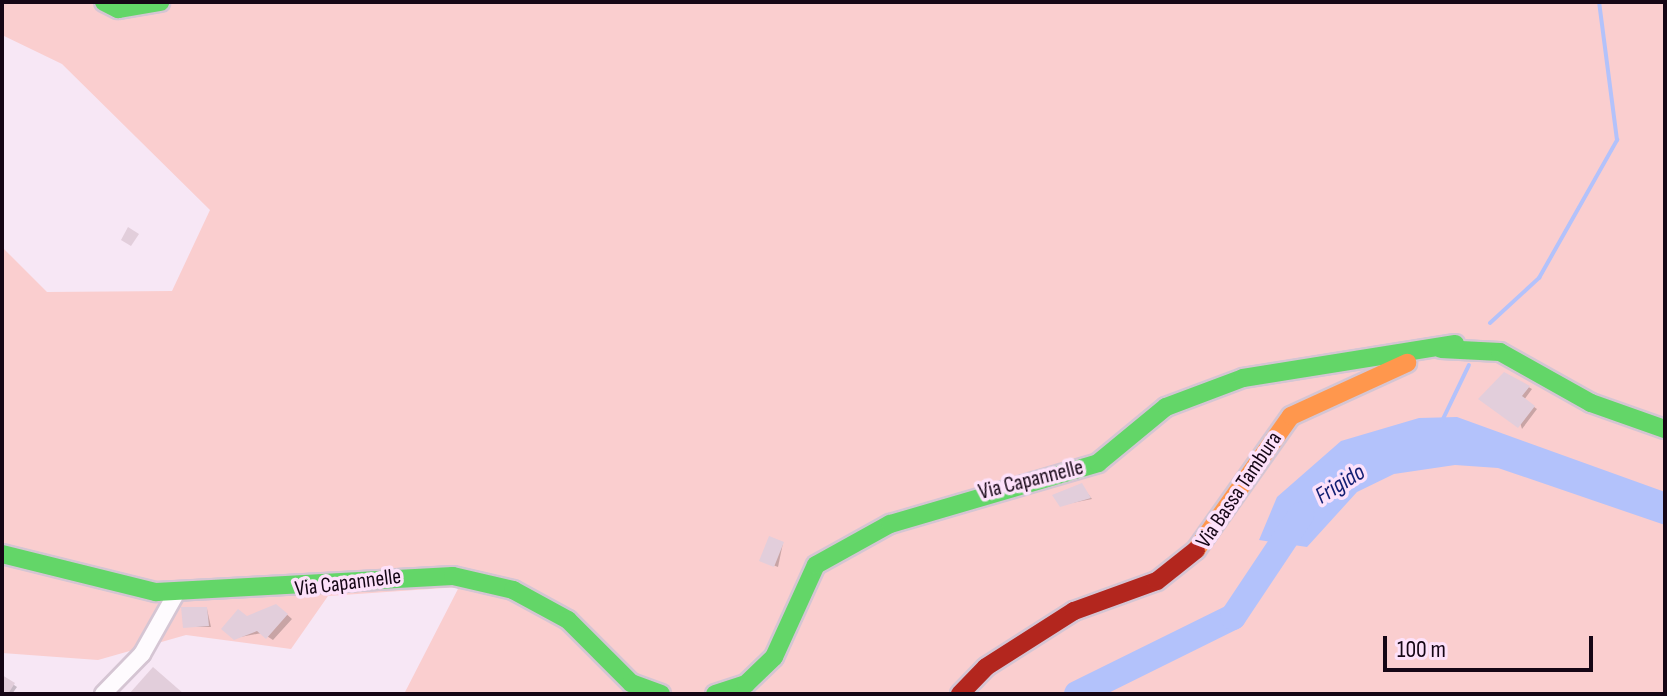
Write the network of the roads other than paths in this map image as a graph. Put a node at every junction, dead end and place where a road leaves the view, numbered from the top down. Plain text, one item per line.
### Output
1 (104, 2) edge
2 (160, 2) edge
3 (1455, 344) junction
4 (1665, 429) edge
5 (2, 554) edge
6 (177, 592) junction
7 (103, 694) edge
8 (661, 694) edge
9 (715, 694) edge
10 (960, 694) edge

1 - 2 street
3 - 4 street
3 - 9 street, Via Capannelle
3 - 10 street, Via Bassa Tambura
5 - 6 street, Via Capannelle
6 - 7 street
6 - 8 street, Via Capannelle

